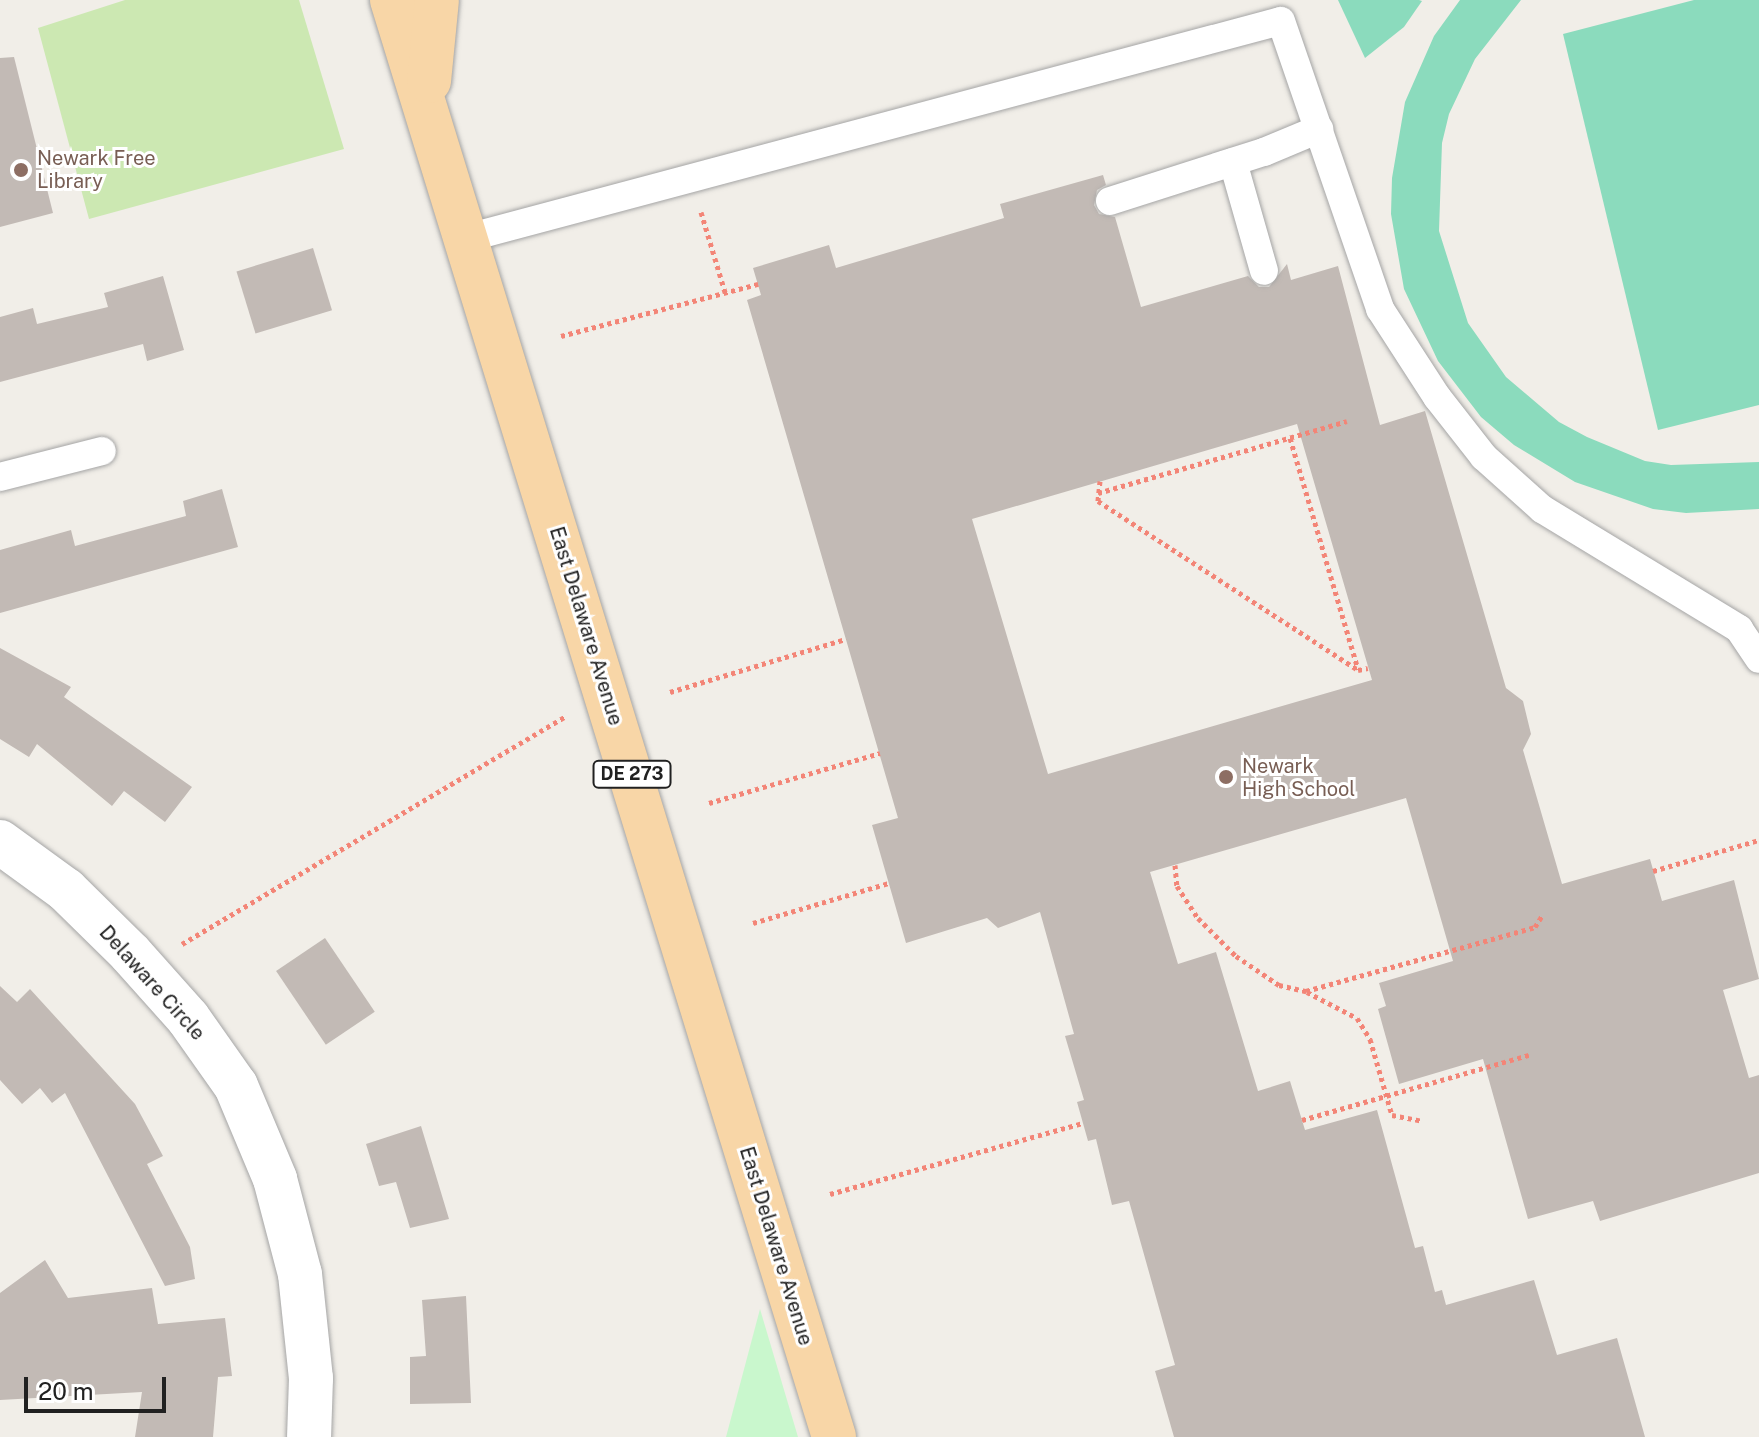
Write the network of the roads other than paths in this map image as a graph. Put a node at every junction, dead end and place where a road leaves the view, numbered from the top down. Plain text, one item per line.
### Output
1 (392, 0) edge
2 (437, 0) edge
3 (428, 112) junction
4 (1319, 129) junction
5 (1233, 162) junction
6 (1110, 201) dead end
7 (467, 238) junction
8 (1264, 271) dead end
9 (102, 451) dead end
10 (0, 477) edge
11 (1759, 659) edge
12 (0, 842) edge
13 (309, 1437) edge
14 (834, 1437) edge

1 - 3 main road, East Delaware Avenue / DE 273
2 - 3 main road
3 - 7 main road, East Delaware Avenue / DE 273
4 - 5 lane
4 - 7 lane
4 - 11 lane
5 - 6 lane
5 - 8 lane
7 - 14 main road, East Delaware Avenue / DE 273
9 - 10 lane
12 - 13 street, Delaware Circle

